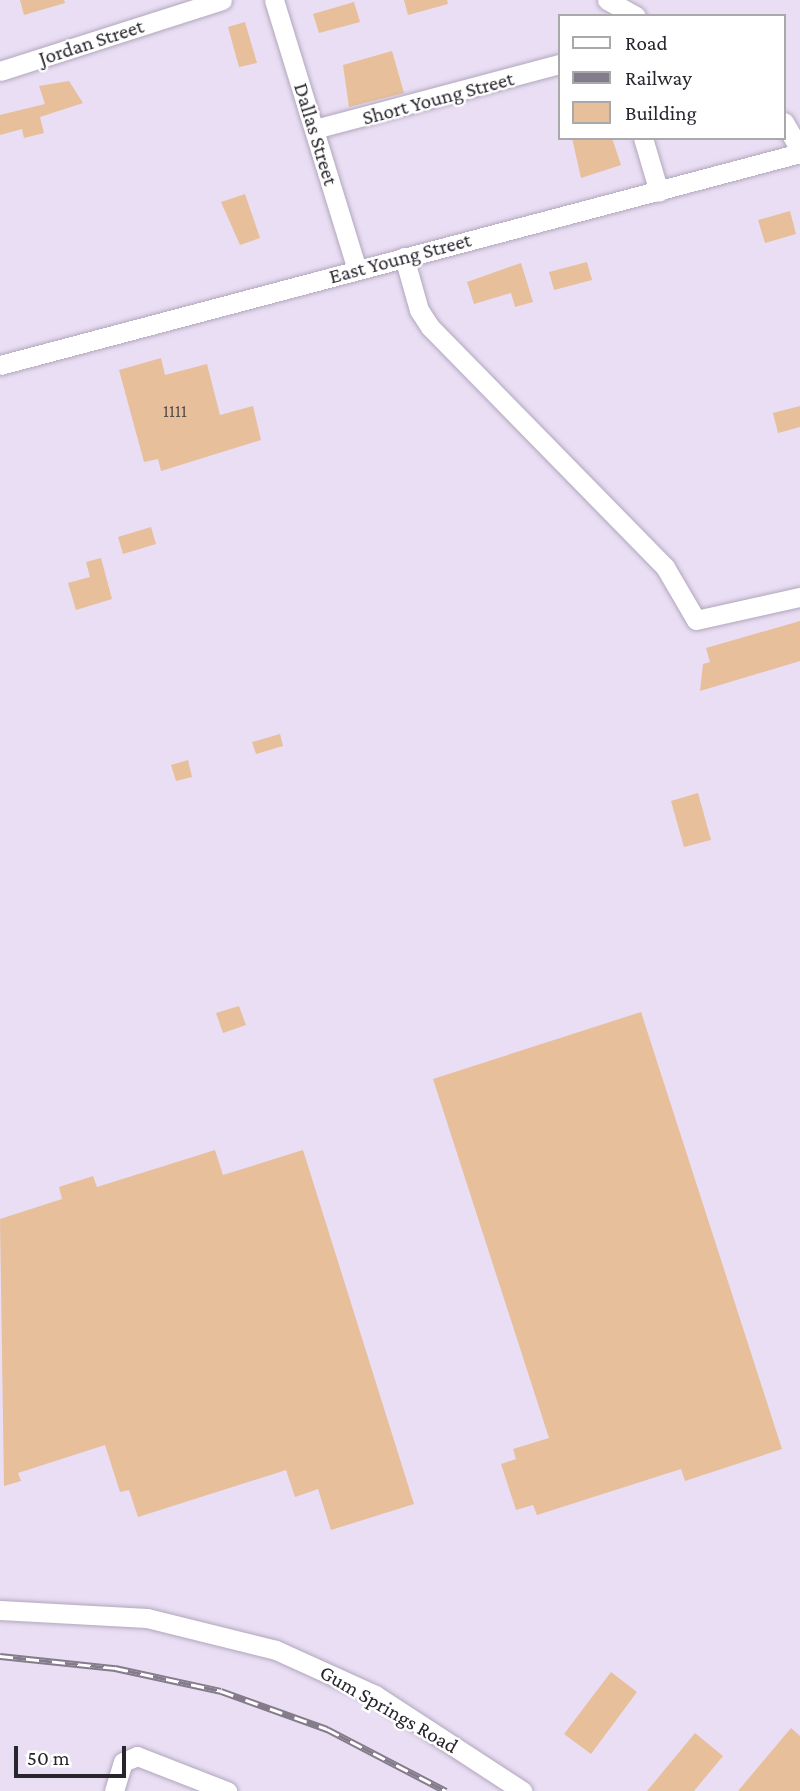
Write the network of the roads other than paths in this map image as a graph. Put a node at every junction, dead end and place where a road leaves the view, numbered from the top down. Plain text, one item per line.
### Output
1 (222, 0) edge
2 (274, 0) edge
3 (612, 7) edge
4 (631, 14) edge
5 (558, 65) edge
6 (0, 71) edge
7 (786, 126) edge
8 (315, 129) junction
9 (644, 140) edge
10 (800, 151) edge
11 (659, 192) junction
12 (404, 257) junction
13 (357, 269) junction
14 (0, 365) edge
15 (800, 597) edge
16 (0, 1610) edge
17 (114, 1791) edge
18 (227, 1791) edge
19 (522, 1791) edge

1 - 6 street, Jordan Street
2 - 8 street, Dallas Street
3 - 4 street
5 - 8 street, Short Young Street
7 - 10 street
8 - 13 street, Dallas Street
9 - 11 street
10 - 11 street, East Young Street
11 - 12 street, East Young Street
12 - 13 street, East Young Street
12 - 15 street
13 - 14 street, East Young Street
16 - 19 street, Gum Springs Road
17 - 18 street

